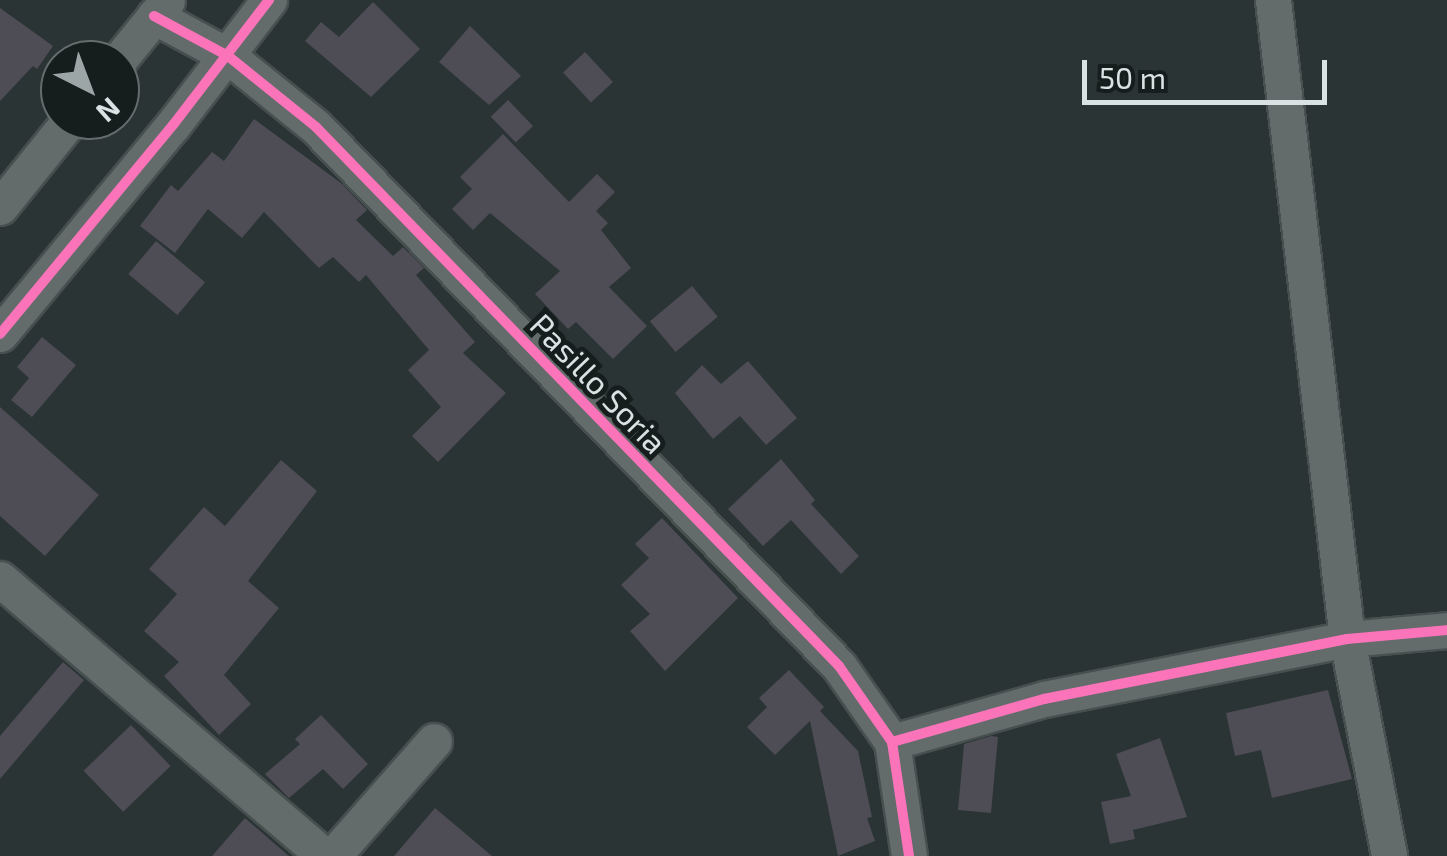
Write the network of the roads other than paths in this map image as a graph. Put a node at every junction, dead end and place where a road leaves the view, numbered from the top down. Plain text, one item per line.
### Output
1 (269, 0) edge
2 (1273, 0) edge
3 (161, 8) edge
4 (135, 40) edge
5 (228, 56) junction
6 (54, 140) edge
7 (0, 207) edge
8 (0, 334) edge
9 (0, 579) edge
10 (1447, 630) edge
11 (1348, 639) junction
12 (434, 742) dead end
13 (892, 742) junction
14 (324, 856) edge
15 (332, 856) edge
16 (909, 856) edge
17 (1389, 856) edge

1 - 5 street
2 - 11 street
3 - 4 street
3 - 5 street, Pasillo Soria
5 - 8 street
5 - 13 street, Pasillo Soria
6 - 7 street
9 - 14 street
10 - 11 street
11 - 13 street
11 - 17 street
12 - 15 street
13 - 16 street, Pasillo Soria

